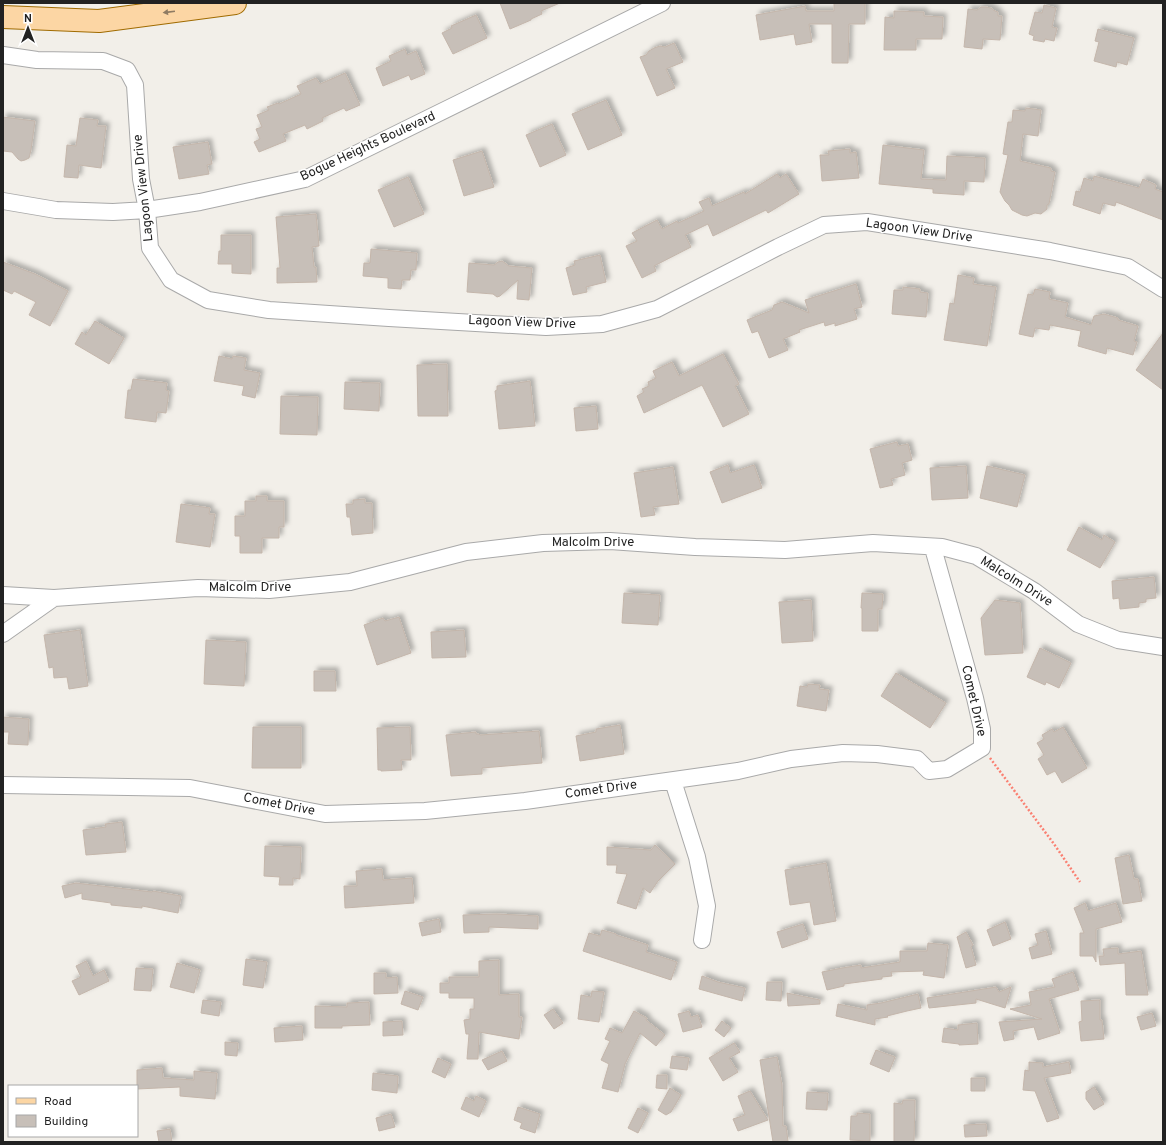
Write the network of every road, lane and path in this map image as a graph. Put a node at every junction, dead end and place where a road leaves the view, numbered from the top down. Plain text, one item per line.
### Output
1 (235, 3) edge
2 (662, 3) edge
3 (3, 17) edge
4 (3, 55) edge
5 (3, 201) edge
6 (147, 210) junction
7 (1163, 289) edge
8 (933, 548) junction
9 (3, 595) edge
10 (54, 598) junction
11 (3, 634) edge
12 (1163, 647) edge
13 (982, 748) junction
14 (673, 781) junction
15 (3, 785) edge
16 (1080, 882) dead end
17 (702, 940) dead end

1 -> 3 main road
2 - 6 street, Bogue Heights Boulevard
4 - 6 street, Lagoon View Drive
5 - 6 street, Bogue Heights Boulevard
6 - 7 street, Lagoon View Drive
8 - 10 street, Malcolm Drive
8 - 12 street, Malcolm Drive
8 - 13 street, Comet Drive
9 - 10 street, Malcolm Drive
10 - 11 street
13 - 14 street, Comet Drive
13 - 16 path
14 - 15 street, Comet Drive
14 - 17 street

